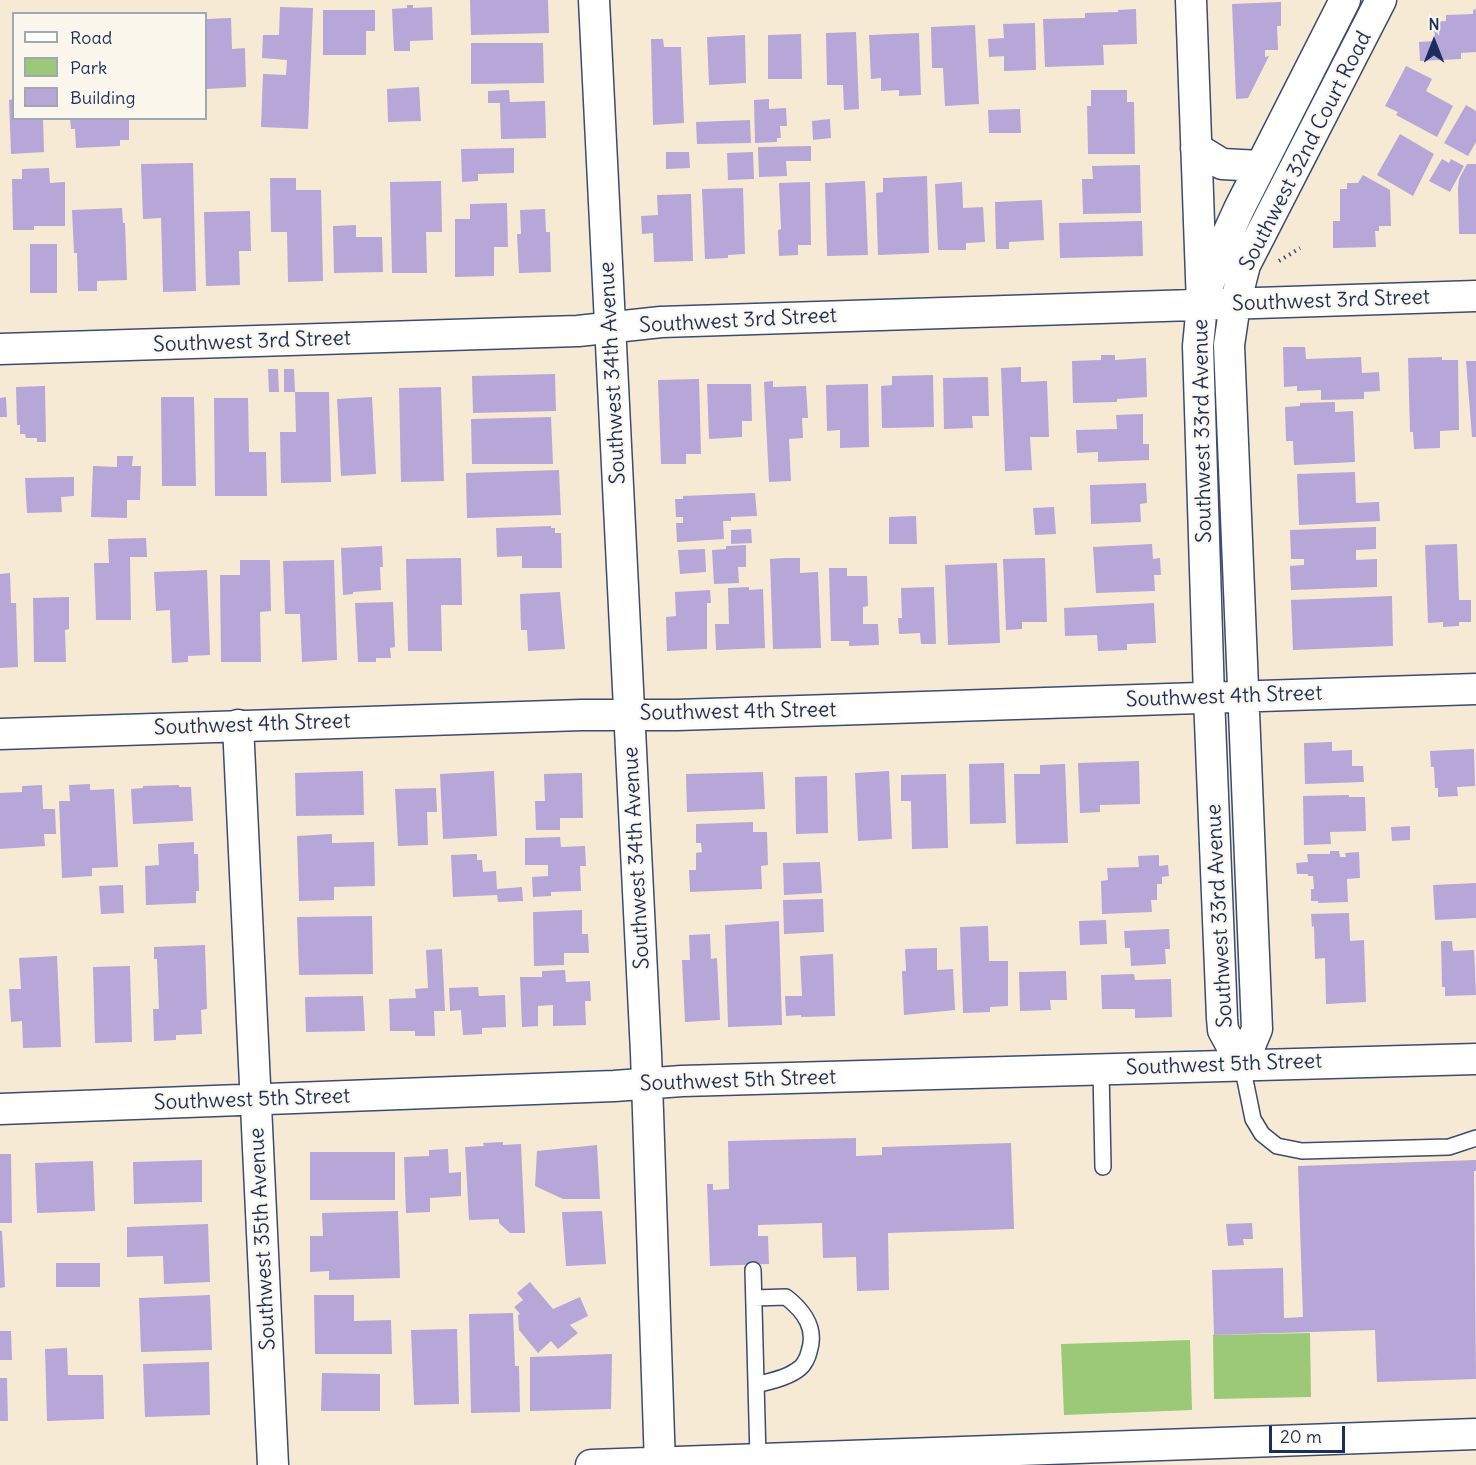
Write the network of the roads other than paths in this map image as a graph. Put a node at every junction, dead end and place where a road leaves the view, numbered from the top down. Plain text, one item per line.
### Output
1 (594, 0) edge
2 (1191, 0) edge
3 (1345, 0) edge
4 (1381, 0) edge
5 (1196, 148) junction
6 (1260, 166) junction
7 (1476, 296) edge
8 (1235, 304) junction
9 (1202, 305) junction
10 (611, 328) junction
11 (0, 349) edge
12 (1476, 688) edge
13 (1245, 696) junction
14 (1209, 697) junction
15 (630, 715) junction
16 (238, 725) junction
17 (0, 734) edge
18 (1476, 1059) edge
19 (1242, 1065) junction
20 (1101, 1069) junction
21 (647, 1084) junction
22 (256, 1100) junction
23 (0, 1109) edge
24 (1476, 1138) edge
25 (1103, 1167) dead end
26 (753, 1270) dead end
27 (753, 1298) junction
28 (756, 1385) junction
29 (1476, 1434) edge
30 (1240, 1453) edge
31 (1275, 1453) edge
32 (758, 1458) junction
33 (660, 1464) edge
34 (273, 1465) edge
35 (591, 1465) edge

1 - 10 street, Southwest 34th Avenue
2 - 5 street, Southwest 33rd Avenue
3 - 6 street, Southwest 32nd Court Road
4 - 8 street, Southwest 32nd Court Road
5 - 6 street
5 - 9 street, Southwest 33rd Avenue
6 - 9 street, Southwest 32nd Court Road
7 - 8 street, Southwest 3rd Street
8 - 9 street, Southwest 3rd Street
8 - 13 street, Southwest 33rd Avenue
9 - 10 street, Southwest 3rd Street
9 - 14 street, Southwest 33rd Avenue
10 - 11 street, Southwest 3rd Street
10 - 15 street, Southwest 34th Avenue
12 - 13 street, Southwest 4th Street
13 - 14 street, Southwest 4th Street
13 - 19 street, Southwest 33rd Avenue
14 - 15 street, Southwest 4th Street
14 - 19 street, Southwest 33rd Avenue
15 - 16 street, Southwest 4th Street
15 - 21 street, Southwest 34th Avenue
16 - 17 street, Southwest 4th Street
16 - 22 street, Southwest 35th Avenue
18 - 19 street, Southwest 5th Street
19 - 20 street, Southwest 5th Street
19 - 24 lane
20 - 21 street, Southwest 5th Street
20 - 25 lane
21 - 22 street, Southwest 5th Street
21 - 33 street, Southwest 34th Avenue
22 - 23 street, Southwest 5th Street
22 - 34 street, Southwest 35th Avenue
26 - 27 lane
27 - 28 lane
27 - 28 lane
28 - 32 lane
29 - 31 street
30 - 31 street
30 - 32 street
32 - 33 street
33 - 35 street

